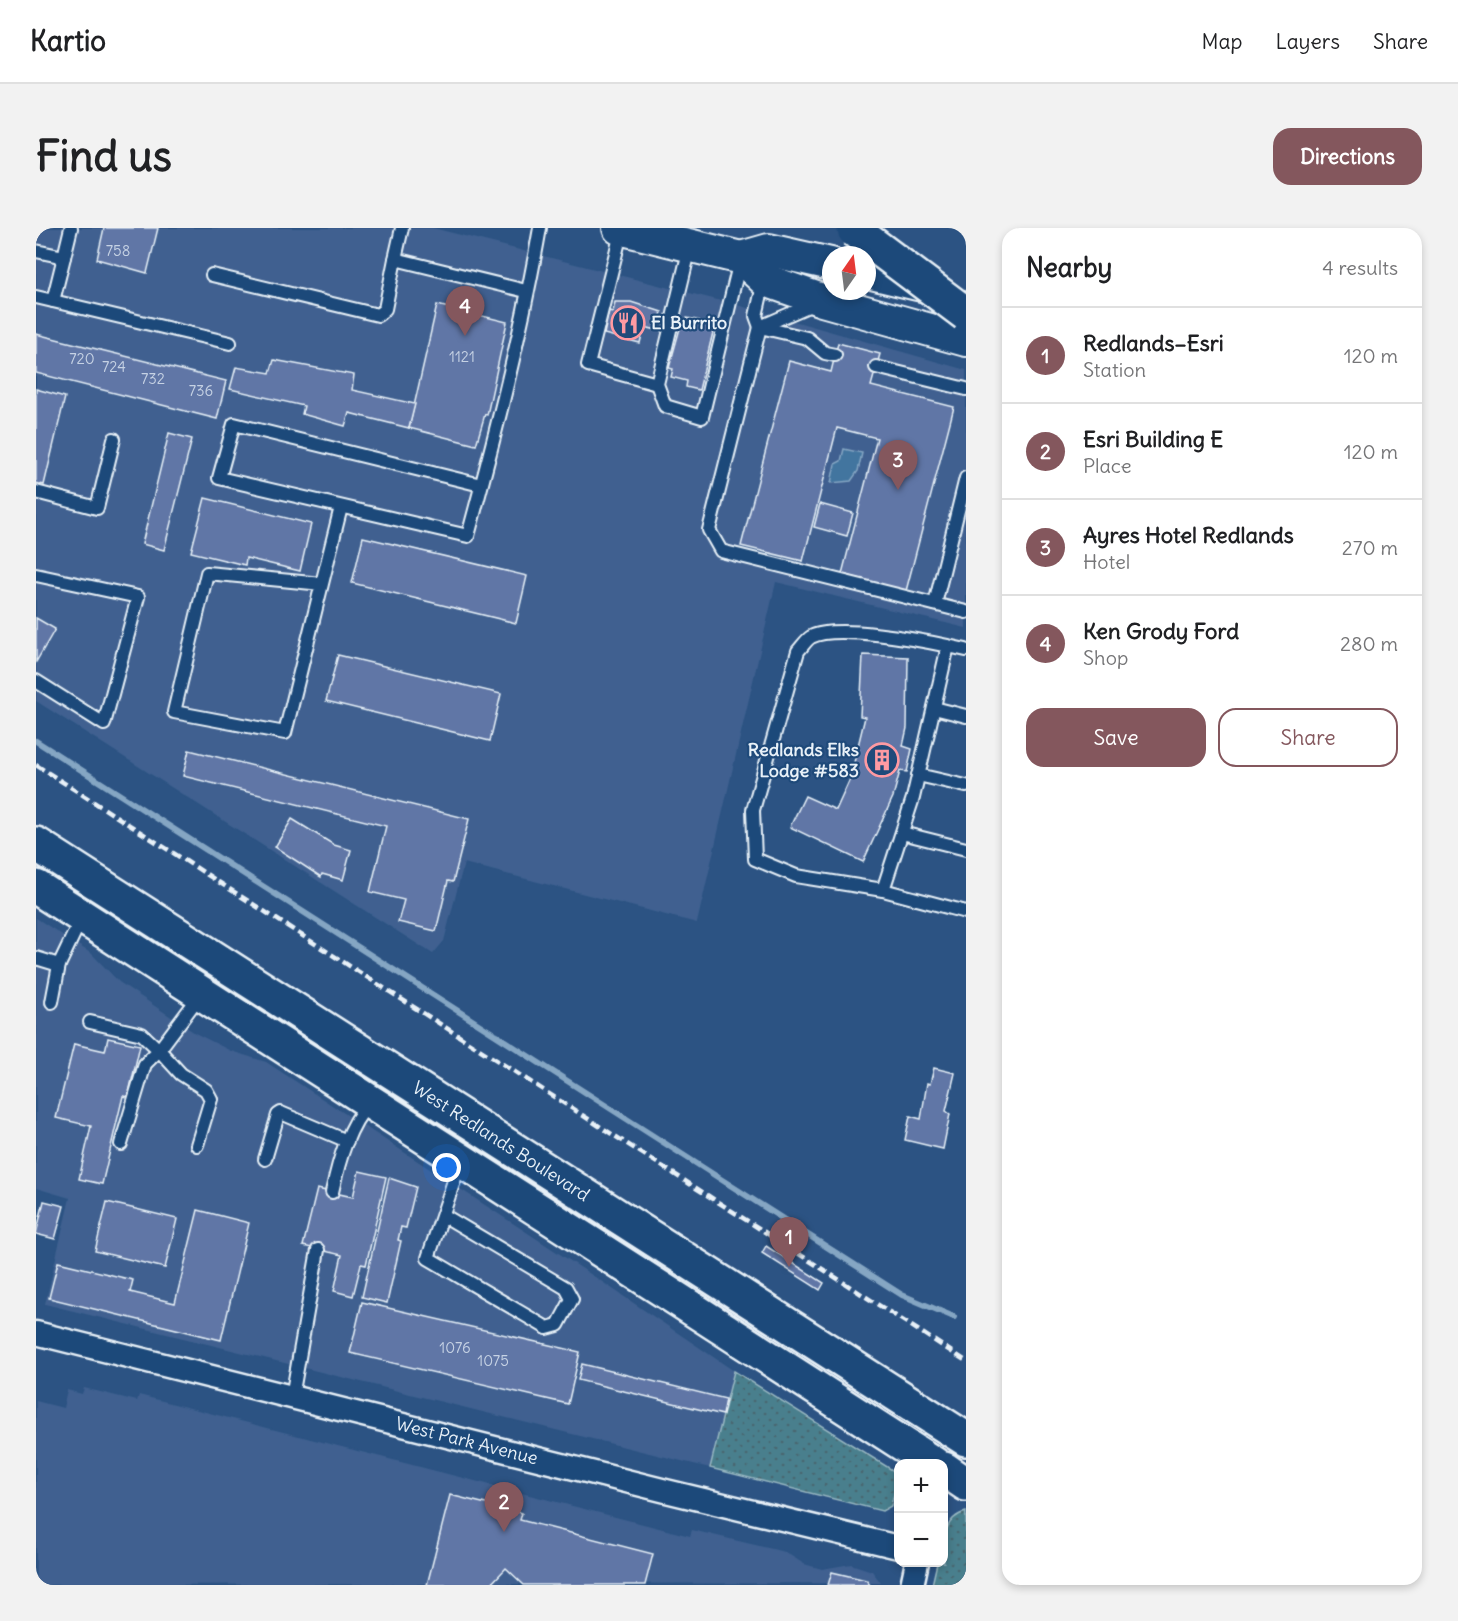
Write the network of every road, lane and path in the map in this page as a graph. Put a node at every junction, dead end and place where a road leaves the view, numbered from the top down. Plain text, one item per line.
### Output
1 (71, 228) edge
2 (402, 228) edge
3 (540, 228) edge
4 (620, 228) edge
5 (854, 230) dead end
6 (690, 246) junction
7 (36, 250) edge
8 (64, 257) junction
9 (741, 258) junction
10 (395, 259) junction
11 (822, 262) edge
12 (876, 274) edge
13 (213, 275) dead end
14 (765, 280) junction
15 (526, 291) junction
16 (966, 296) edge
17 (36, 297) edge
18 (822, 300) junction
19 (53, 301) junction
20 (966, 314) edge
21 (760, 327) junction
22 (966, 340) edge
23 (230, 344) dead end
24 (835, 356) dead end
25 (876, 366) dead end
26 (657, 384) junction
27 (966, 389) edge
28 (114, 439) dead end
29 (966, 478) edge
30 (482, 485) junction
31 (36, 492) edge
32 (341, 507) junction
33 (36, 575) edge
34 (322, 584) junction
35 (934, 604) junction
36 (966, 612) edge
37 (948, 646) junction
38 (966, 650) edge
39 (36, 681) edge
40 (933, 708) junction
41 (966, 716) edge
42 (918, 775) junction
43 (966, 786) edge
44 (903, 833) junction
45 (36, 844) edge
46 (966, 849) edge
47 (36, 887) edge
48 (883, 890) junction
49 (966, 912) edge
50 (82, 916) junction
51 (36, 958) edge
52 (59, 965) junction
53 (201, 993) junction
54 (52, 1002) dead end
55 (90, 1022) dead end
56 (159, 1050) junction
57 (371, 1101) junction
58 (347, 1141) junction
59 (121, 1144) dead end
60 (197, 1145) dead end
61 (265, 1159) dead end
62 (462, 1159) junction
63 (332, 1192) dead end
64 (443, 1215) junction
65 (318, 1250) dead end
66 (36, 1333) edge
67 (292, 1397) junction
68 (965, 1438) edge
69 (927, 1459) edge
70 (948, 1470) edge
71 (894, 1546) edge
72 (916, 1567) edge
73 (912, 1585) edge

1 - 8 lane
2 - 10 lane
3 - 15 lane
4 - 6 main road
4 - 26 lane
5 - 20 main road, bridge
6 - 9 main road
6 - 26 lane
7 - 8 lane
8 - 19 lane
9 - 11 main road
9 - 14 main road
9 - 26 lane
10 - 13 lane
10 - 15 lane
12 - 16 main road
14 - 18 main road
14 - 21 lane
15 - 30 lane
17 - 19 lane
18 - 21 lane
18 - 22 main road
19 - 23 lane
21 - 24 lane
21 - 35 lane
25 - 27 lane
28 - 31 lane
29 - 35 lane
30 - 32 lane
30 - 32 lane
32 - 34 lane
33 - 39 lane
34 - 34 lane
35 - 36 lane
37 - 38 lane
37 - 40 lane
37 - 48 lane
40 - 41 lane
40 - 42 lane
42 - 43 lane
42 - 44 lane
44 - 46 lane
44 - 48 lane
45 - 68 main road, West Redlands Boulevard
47 - 50 main road, West Redlands Boulevard
48 - 49 lane
50 - 52 lane
50 - 53 main road, West Redlands Boulevard
51 - 52 lane
52 - 54 lane
53 - 56 lane
53 - 57 main road, West Redlands Boulevard
55 - 56 lane
56 - 59 lane
56 - 60 lane
57 - 58 lane
57 - 62 main road, West Redlands Boulevard
58 - 61 lane
58 - 63 lane
62 - 64 lane
62 - 69 main road, West Redlands Boulevard
64 - 64 lane
65 - 67 lane
66 - 67 street, West Park Avenue
67 - 71 street, West Park Avenue
68 - 70 street
72 - 73 street

